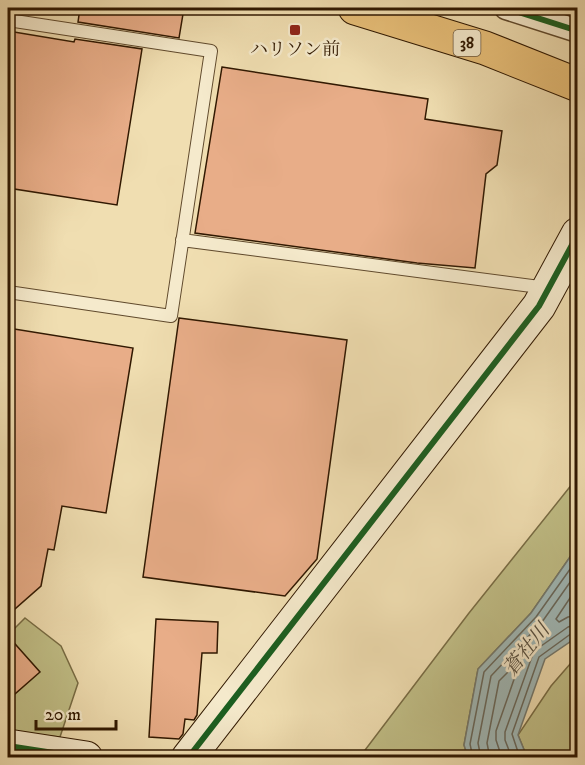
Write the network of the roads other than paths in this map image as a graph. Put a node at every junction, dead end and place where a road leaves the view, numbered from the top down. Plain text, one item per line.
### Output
1 (355, 8) edge
2 (506, 8) edge
3 (8, 20) edge
4 (578, 31) edge
5 (578, 84) edge
6 (578, 234) edge
7 (182, 240) junction
8 (549, 288) junction
9 (8, 292) edge
10 (8, 746) edge
11 (86, 758) edge
12 (188, 758) edge

1 - 5 main road, 38
2 - 4 street
3 - 7 lane
6 - 8 street
7 - 8 lane
7 - 9 lane
8 - 12 street
10 - 11 street

